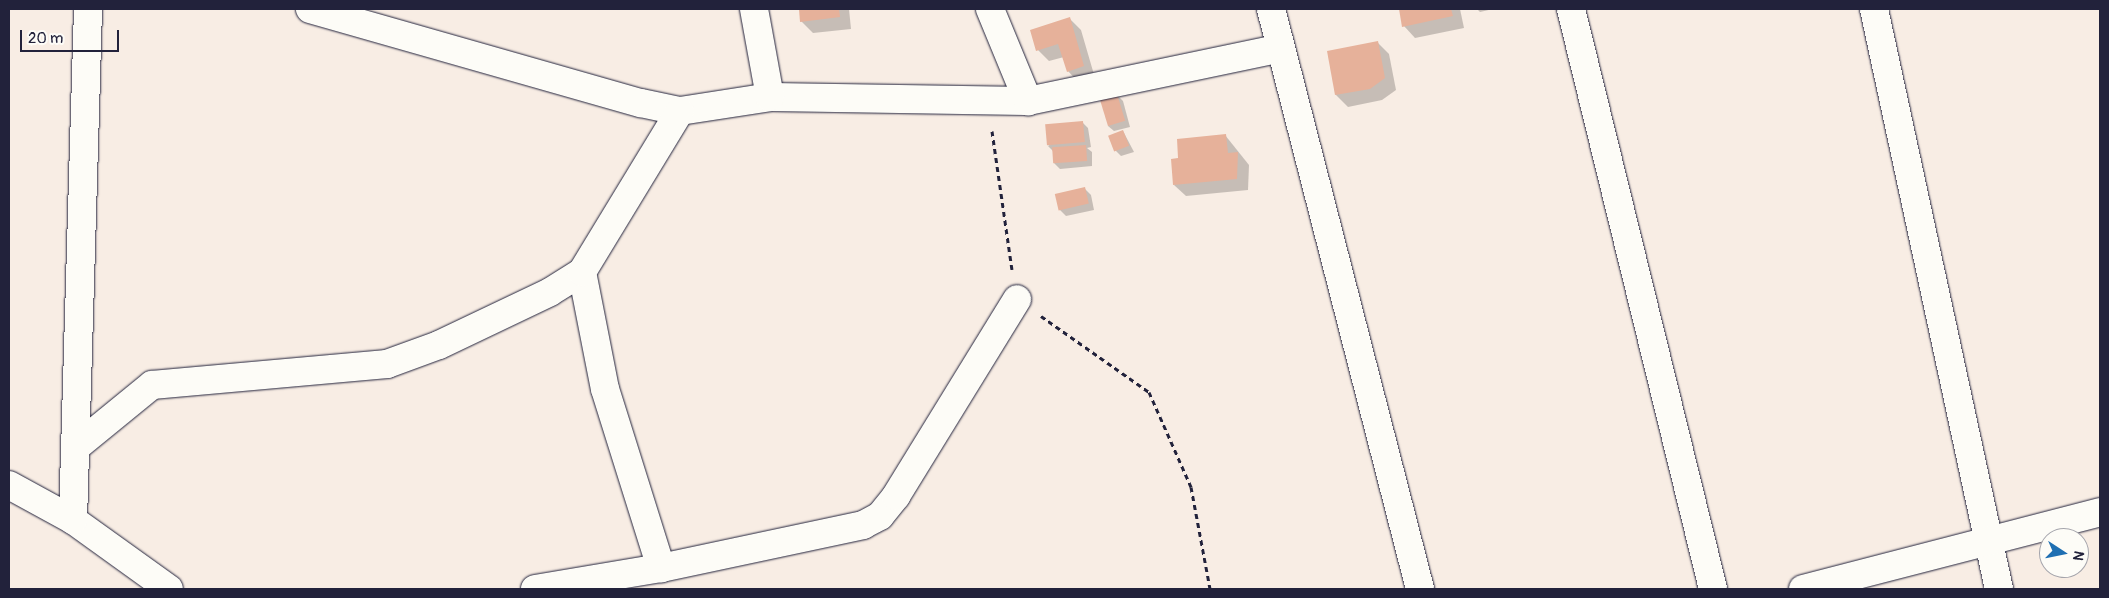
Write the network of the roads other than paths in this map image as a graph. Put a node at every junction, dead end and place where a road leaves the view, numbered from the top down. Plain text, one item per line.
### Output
1 (88, 9) edge
2 (310, 9) edge
3 (754, 9) edge
4 (990, 9) edge
5 (1271, 9) edge
6 (1571, 9) edge
7 (1874, 9) edge
8 (1282, 48) junction
9 (770, 97) junction
10 (1028, 101) junction
11 (680, 111) junction
12 (582, 272) junction
13 (1016, 299) road end
14 (76, 447) junction
15 (9, 485) edge
16 (2100, 512) edge
17 (73, 520) junction
18 (1988, 544) junction
19 (660, 568) junction
20 (169, 589) edge
21 (535, 589) edge
22 (1420, 589) edge
23 (1713, 589) edge
24 (1803, 589) edge
25 (1999, 589) edge

1 - 14 street
2 - 11 street
3 - 9 street
4 - 10 street
5 - 8 street
6 - 23 street
7 - 18 street
8 - 10 street
8 - 22 street
9 - 10 street
9 - 11 street
11 - 12 street
12 - 14 street
12 - 19 street
13 - 19 street
14 - 17 street
15 - 17 street
16 - 18 street
17 - 20 street
18 - 24 street
18 - 25 street
19 - 21 street

